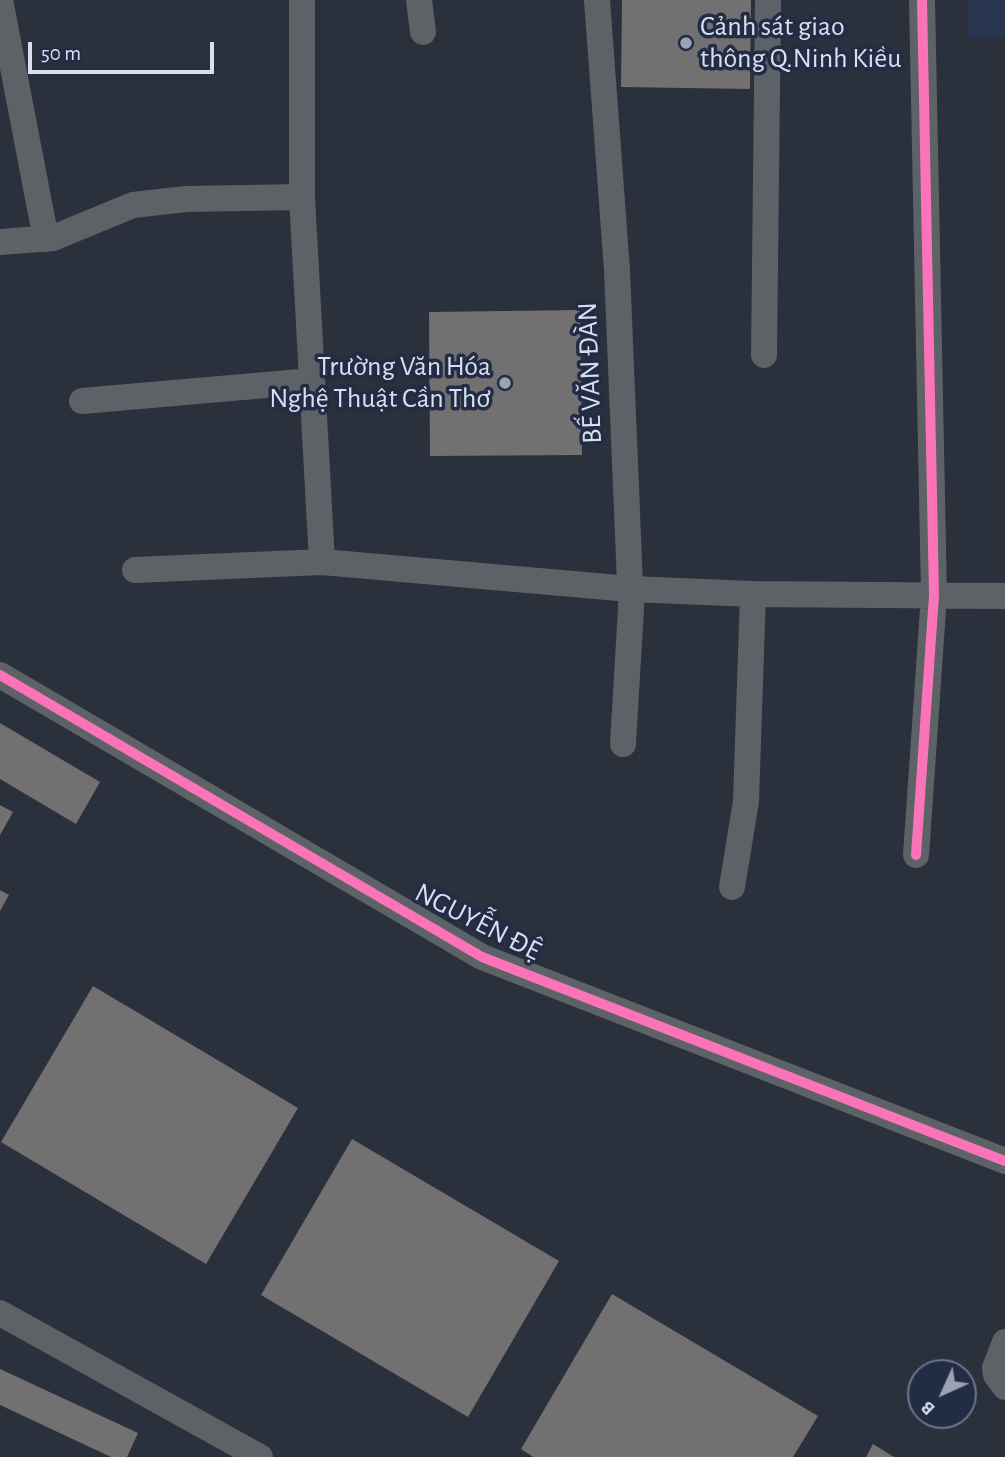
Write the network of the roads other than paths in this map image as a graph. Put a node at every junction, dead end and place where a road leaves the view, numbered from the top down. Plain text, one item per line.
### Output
1 (0, 0) edge
2 (302, 0) edge
3 (419, 0) edge
4 (597, 0) edge
5 (768, 0) edge
6 (922, 0) edge
7 (423, 32) dead end
8 (302, 197) junction
9 (46, 239) junction
10 (0, 242) edge
11 (764, 355) dead end
12 (312, 381) junction
13 (82, 401) dead end
14 (322, 562) junction
15 (135, 570) dead end
16 (630, 589) junction
17 (753, 594) junction
18 (934, 595) junction
19 (1005, 596) edge
20 (0, 675) edge
21 (623, 744) dead end
22 (916, 855) dead end
23 (732, 887) dead end
24 (1005, 1161) edge
25 (0, 1313) edge
26 (1005, 1342) edge
27 (1005, 1387) edge
28 (260, 1457) edge

1 - 9 street
2 - 8 street
3 - 7 street
4 - 16 street, BẾ VĂN ĐÀN
5 - 11 street
6 - 18 street
8 - 9 street
8 - 12 street
9 - 10 street
12 - 13 street
12 - 14 street
14 - 15 street
14 - 16 street
16 - 17 street
16 - 21 street, BẾ VĂN ĐÀN
17 - 18 street
17 - 23 street
18 - 19 street
18 - 22 street
20 - 24 street, NGUYỄN ĐỆ
25 - 28 street
26 - 27 street

